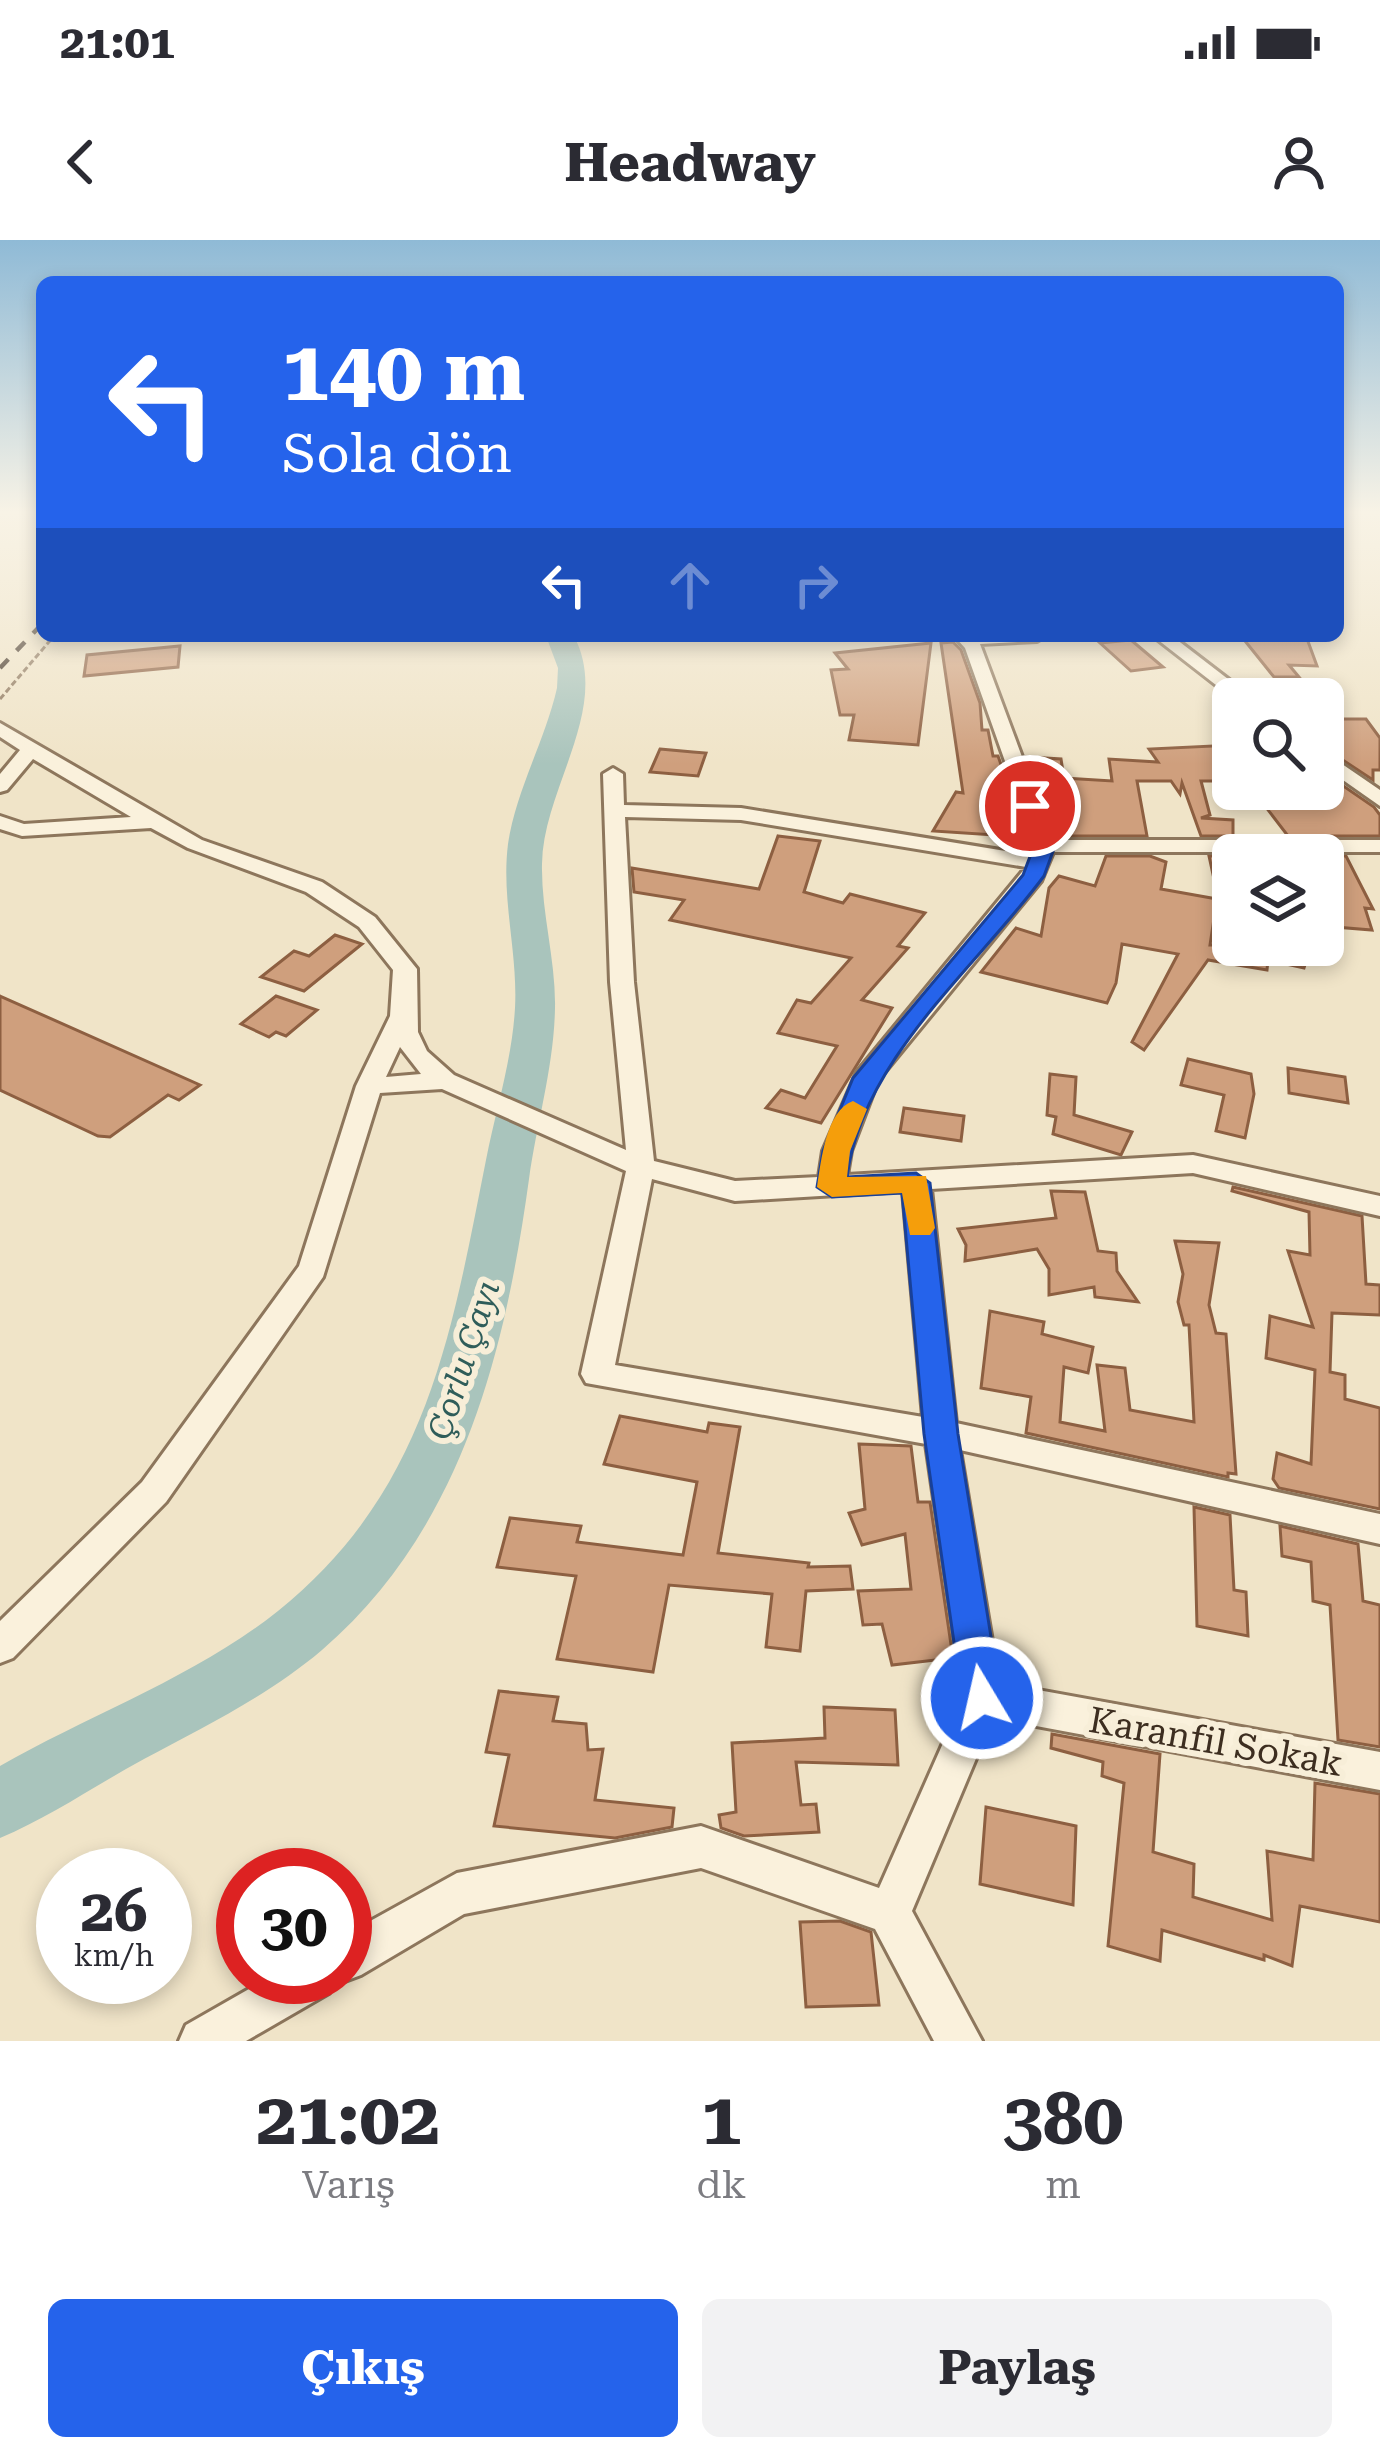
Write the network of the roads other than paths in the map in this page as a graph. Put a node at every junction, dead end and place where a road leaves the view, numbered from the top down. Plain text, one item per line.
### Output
1 (968, 642) edge
2 (1169, 642) edge
3 (1217, 678) edge
4 (0, 729) edge
5 (31, 749) junction
6 (1344, 773) edge
7 (613, 774) dead end
8 (0, 786) edge
9 (1380, 800) edge
10 (618, 812) junction
11 (0, 822) edge
12 (154, 822) junction
13 (1380, 846) edge
14 (1042, 855) junction
15 (399, 1021) junction
16 (445, 1082) junction
17 (369, 1086) junction
18 (641, 1167) junction
19 (916, 1183) junction
20 (832, 1187) junction
21 (1380, 1206) edge
22 (941, 1434) junction
23 (1380, 1529) edge
24 (0, 1646) edge
25 (982, 1698) junction
26 (1380, 1772) edge
27 (890, 1913) junction
28 (372, 1943) edge
29 (266, 2004) edge
30 (202, 2041) edge
31 (959, 2041) edge

1 - 14 street
2 - 3 street
4 - 5 street
5 - 8 street
5 - 12 street
6 - 9 street
7 - 10 street
10 - 14 street
10 - 18 street
11 - 12 street
12 - 15 street
13 - 14 street
14 - 20 street
15 - 16 street
15 - 17 street
16 - 17 street
16 - 18 street
17 - 24 street
18 - 20 street
18 - 22 street
19 - 20 street
19 - 21 street
19 - 22 street
22 - 23 street
22 - 25 street
25 - 26 street, Karanfil Sokak
25 - 27 street
27 - 28 street
27 - 31 street
29 - 30 street

